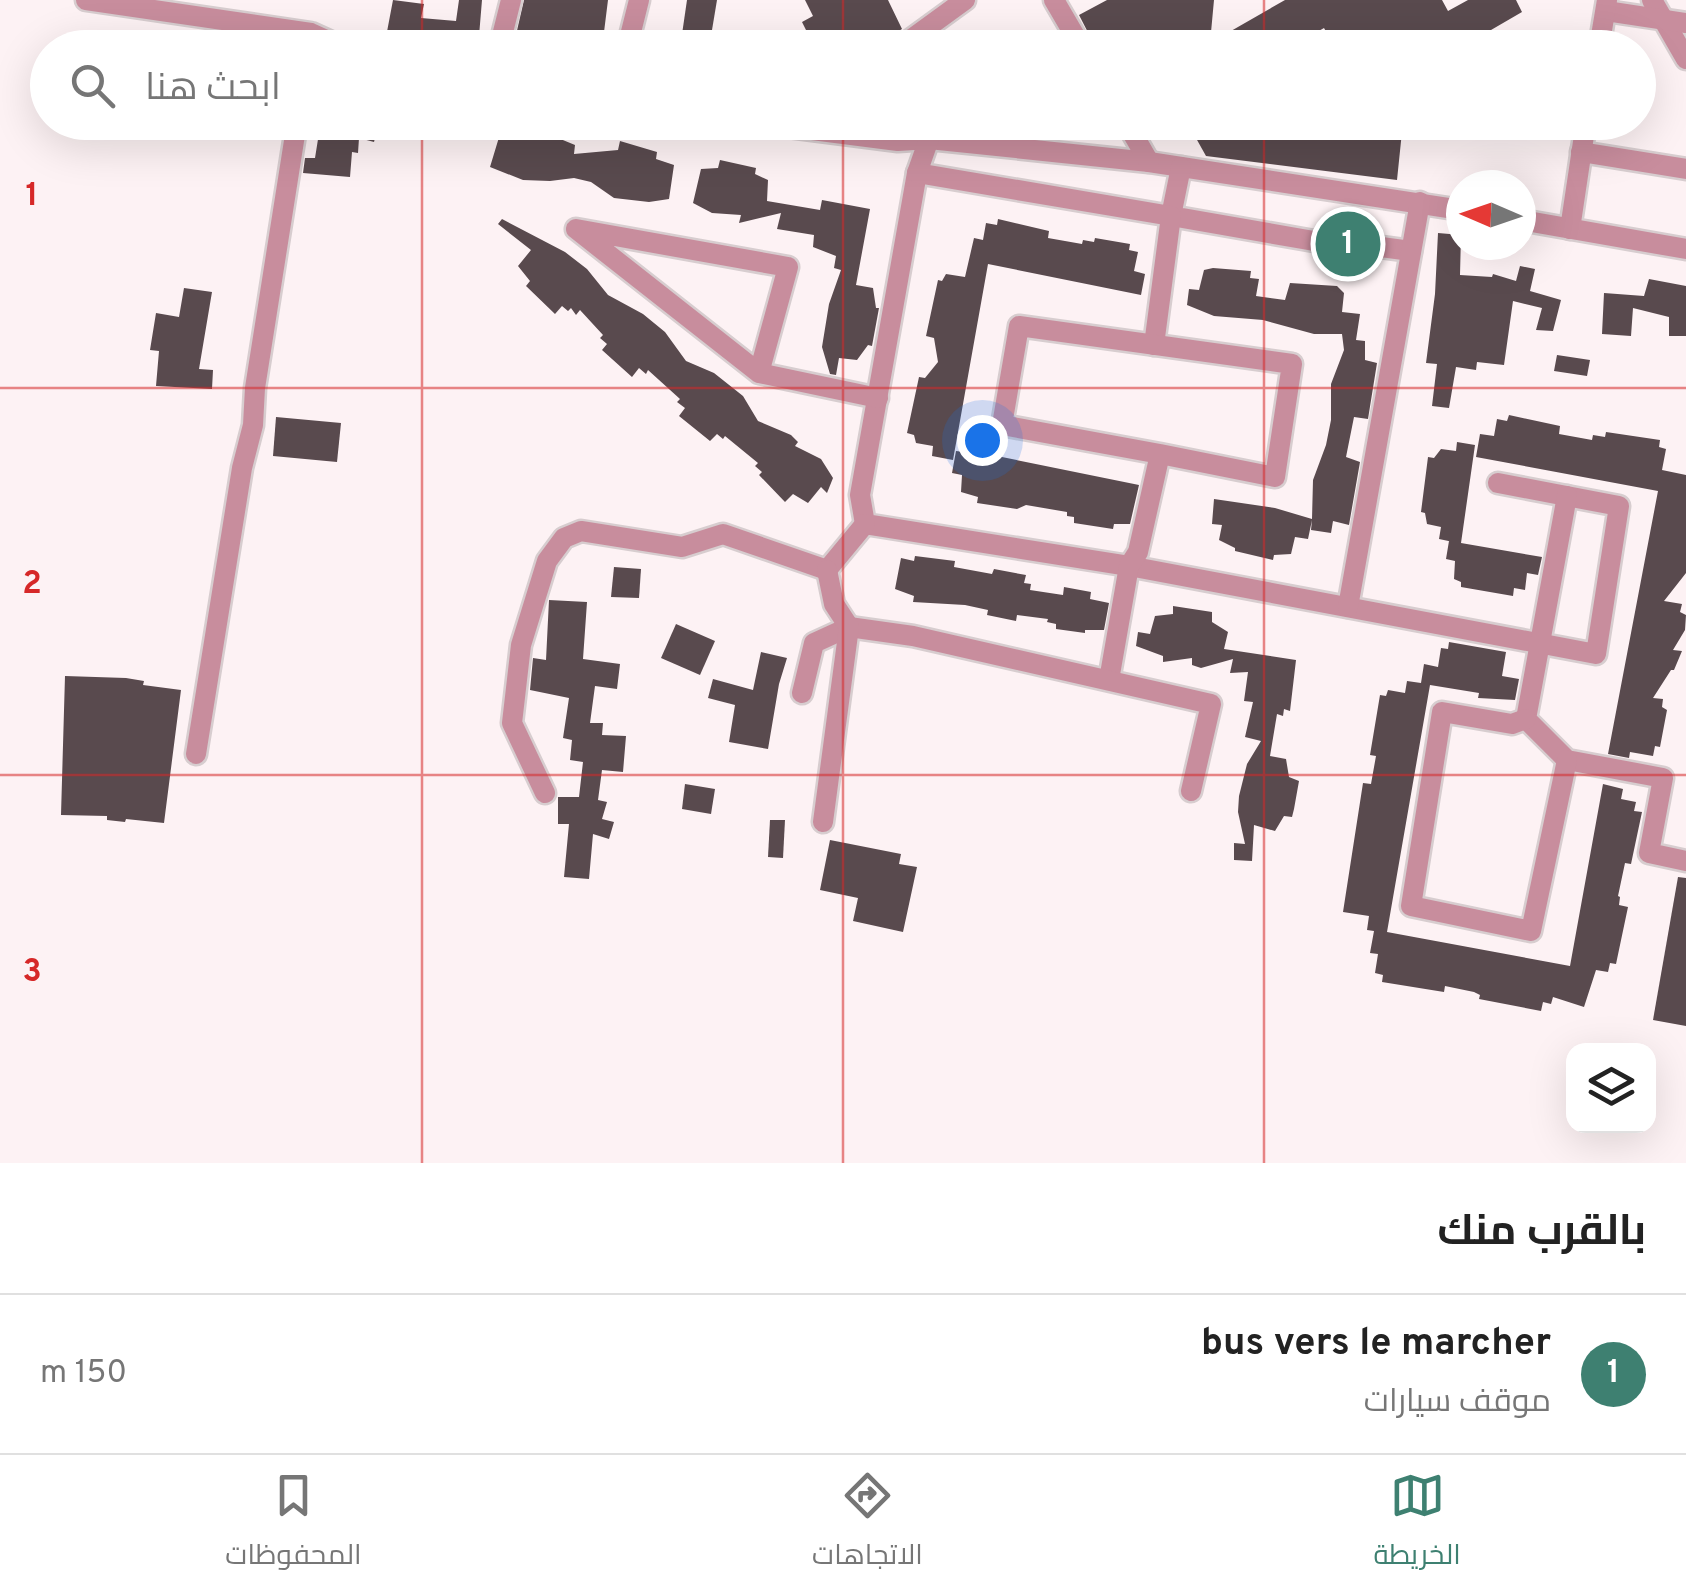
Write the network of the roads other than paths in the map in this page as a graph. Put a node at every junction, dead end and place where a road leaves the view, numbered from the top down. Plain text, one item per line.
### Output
1 (86, 0) edge
2 (512, 0) edge
3 (640, 0) edge
4 (965, 0) edge
5 (1054, 0) edge
6 (1652, 0) edge
7 (1606, 6) edge
8 (1664, 20) junction
9 (1686, 23) edge
10 (254, 30) edge
11 (504, 30) edge
12 (631, 30) edge
13 (924, 30) edge
14 (1072, 30) edge
15 (1686, 59) edge
16 (293, 140) edge
17 (929, 140) edge
18 (939, 140) edge
19 (1136, 140) edge
20 (1582, 140) edge
21 (1580, 152) junction
22 (1149, 162) junction
23 (1181, 166) junction
24 (1686, 169) edge
25 (918, 173) junction
26 (1420, 202) junction
27 (1446, 207) edge
28 (1171, 216) junction
29 (1536, 222) edge
30 (1570, 228) junction
31 (1314, 240) dead end
32 (1381, 247) dead end
33 (1686, 249) edge
34 (1411, 251) junction
35 (1154, 345) junction
36 (759, 374) junction
37 (878, 398) junction
38 (1160, 454) junction
39 (1498, 483) dead end
40 (1567, 496) junction
41 (865, 524) junction
42 (1128, 566) junction
43 (828, 570) junction
44 (1348, 607) junction
45 (850, 627) junction
46 (1540, 643) junction
47 (1109, 680) junction
48 (802, 693) dead end
49 (1526, 719) junction
50 (196, 754) dead end
51 (1566, 760) junction
52 (1191, 791) dead end
53 (544, 793) dead end
54 (823, 822) dead end
55 (1686, 861) edge

1 - 10 street
2 - 11 street
3 - 12 street
4 - 13 street
5 - 14 street
6 - 8 street
7 - 8 street
8 - 9 street
8 - 15 street
16 - 50 street
17 - 25 street
18 - 22 street
19 - 22 street
20 - 21 street
21 - 24 street
21 - 30 street
22 - 23 street
23 - 26 street
23 - 28 street
25 - 28 street
25 - 37 street
26 - 27 street
26 - 34 street
28 - 31 street
28 - 35 street
29 - 30 street
30 - 33 street
32 - 34 street
34 - 44 street
35 - 38 street
35 - 38 street
36 - 36 street
36 - 37 street
37 - 41 street
38 - 42 street
39 - 40 street
40 - 46 street
40 - 46 street
41 - 42 street
41 - 43 street
42 - 44 street
42 - 47 street
43 - 45 street
43 - 53 street
44 - 46 street
45 - 47 street
45 - 48 street
45 - 54 street
46 - 49 street
47 - 52 street
49 - 51 street
49 - 51 street
51 - 55 street

